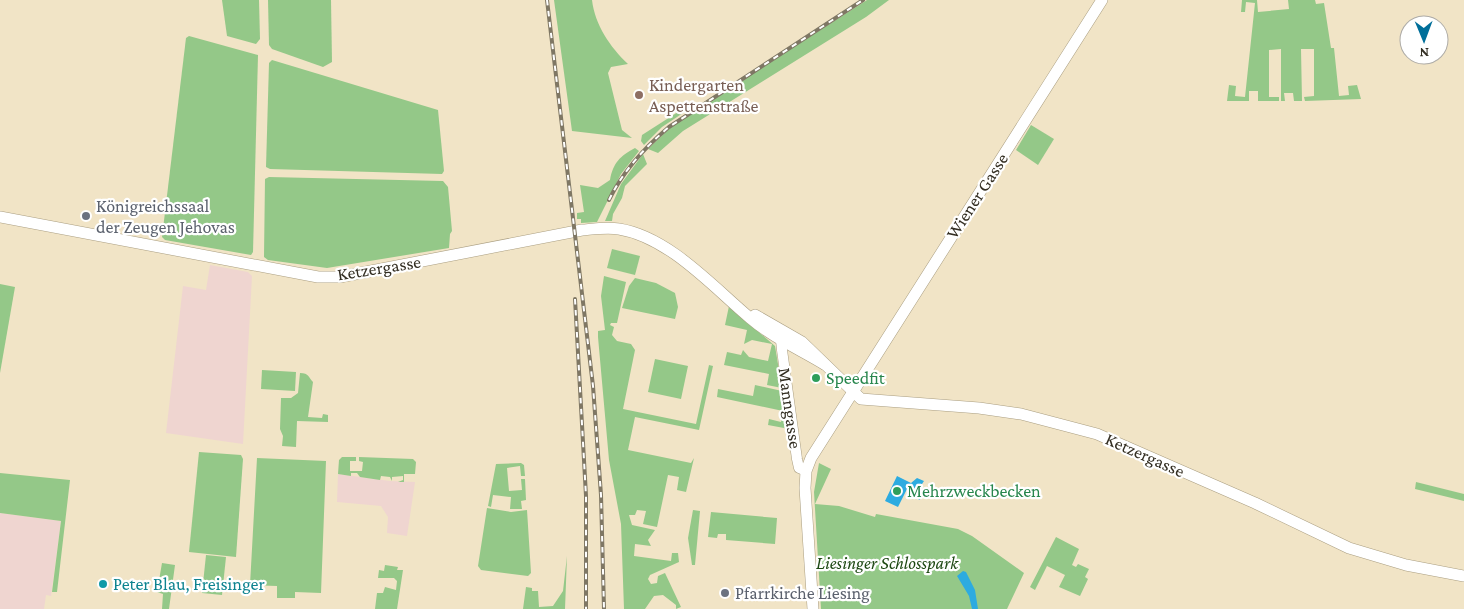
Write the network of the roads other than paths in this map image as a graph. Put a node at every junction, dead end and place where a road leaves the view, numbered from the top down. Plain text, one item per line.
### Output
1 (1102, 0) edge
2 (0, 217) edge
3 (784, 336) junction
4 (853, 392) junction
5 (802, 468) junction
6 (1464, 576) edge
7 (813, 609) edge

1 - 4 main road, Wiener Gasse
2 - 3 main road, Ketzergasse
3 - 4 main road, Ketzergasse
3 - 5 street, Manngasse
4 - 5 main road, Wiener Gasse
4 - 6 main road, Ketzergasse
5 - 7 main road

